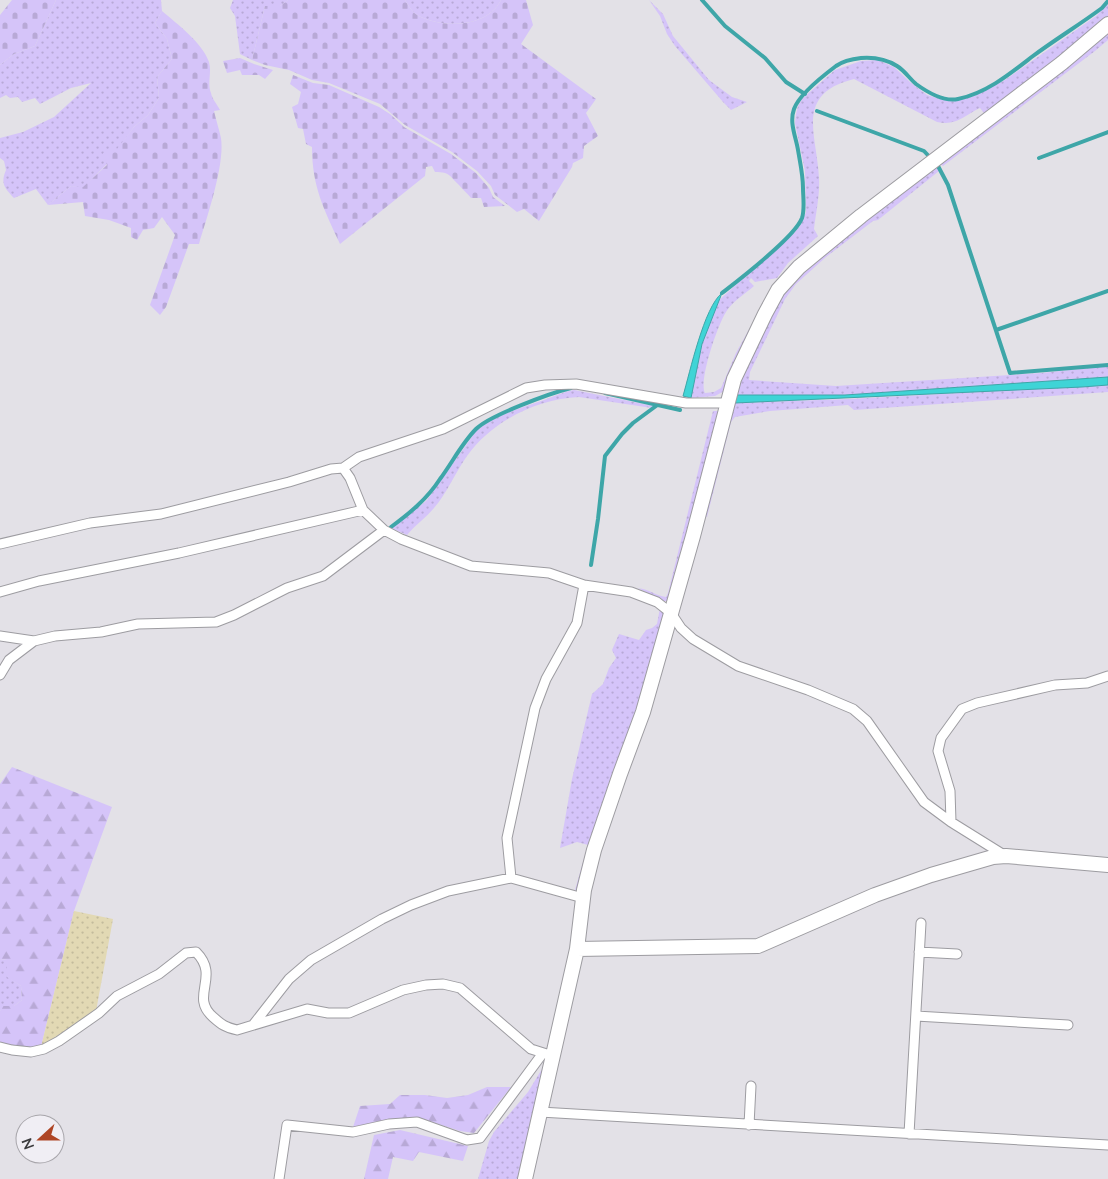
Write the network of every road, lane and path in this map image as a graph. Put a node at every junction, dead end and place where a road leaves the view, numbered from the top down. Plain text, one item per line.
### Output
1 (1108, 24) edge
2 (728, 403) junction
3 (343, 468) junction
4 (363, 510) junction
5 (384, 530) junction
6 (0, 544) edge
7 (584, 585) junction
8 (0, 592) edge
9 (671, 613) junction
10 (0, 636) edge
11 (34, 641) junction
12 (0, 675) edge
13 (1108, 676) edge
14 (951, 822) junction
15 (1006, 856) junction
16 (1108, 865) edge
17 (511, 878) junction
18 (584, 898) junction
19 (921, 923) dead end
20 (577, 949) junction
21 (919, 952) junction
22 (957, 954) dead end
23 (916, 1016) junction
24 (1068, 1025) dead end
25 (253, 1026) junction
26 (0, 1047) edge
27 (548, 1055) junction
28 (751, 1086) dead end
29 (540, 1112) junction
30 (749, 1125) junction
31 (909, 1134) junction
32 (1108, 1145) edge
33 (279, 1179) edge
34 (525, 1179) edge

1 - 2 street
2 - 3 street
2 - 9 street
3 - 4 street
3 - 6 street
4 - 5 street
4 - 8 street
5 - 7 street
5 - 11 street
7 - 9 street
7 - 17 street
9 - 14 street
9 - 18 street
10 - 11 street
11 - 12 street
13 - 14 street
14 - 15 street
15 - 16 street
15 - 20 street
17 - 18 street
17 - 25 street
18 - 20 street
19 - 21 street
20 - 27 street
21 - 22 street
21 - 23 street
23 - 24 street
23 - 31 street
25 - 26 street
25 - 27 street
27 - 29 street
27 - 33 street
28 - 30 street
29 - 30 street
29 - 34 street
30 - 31 street
31 - 32 street

